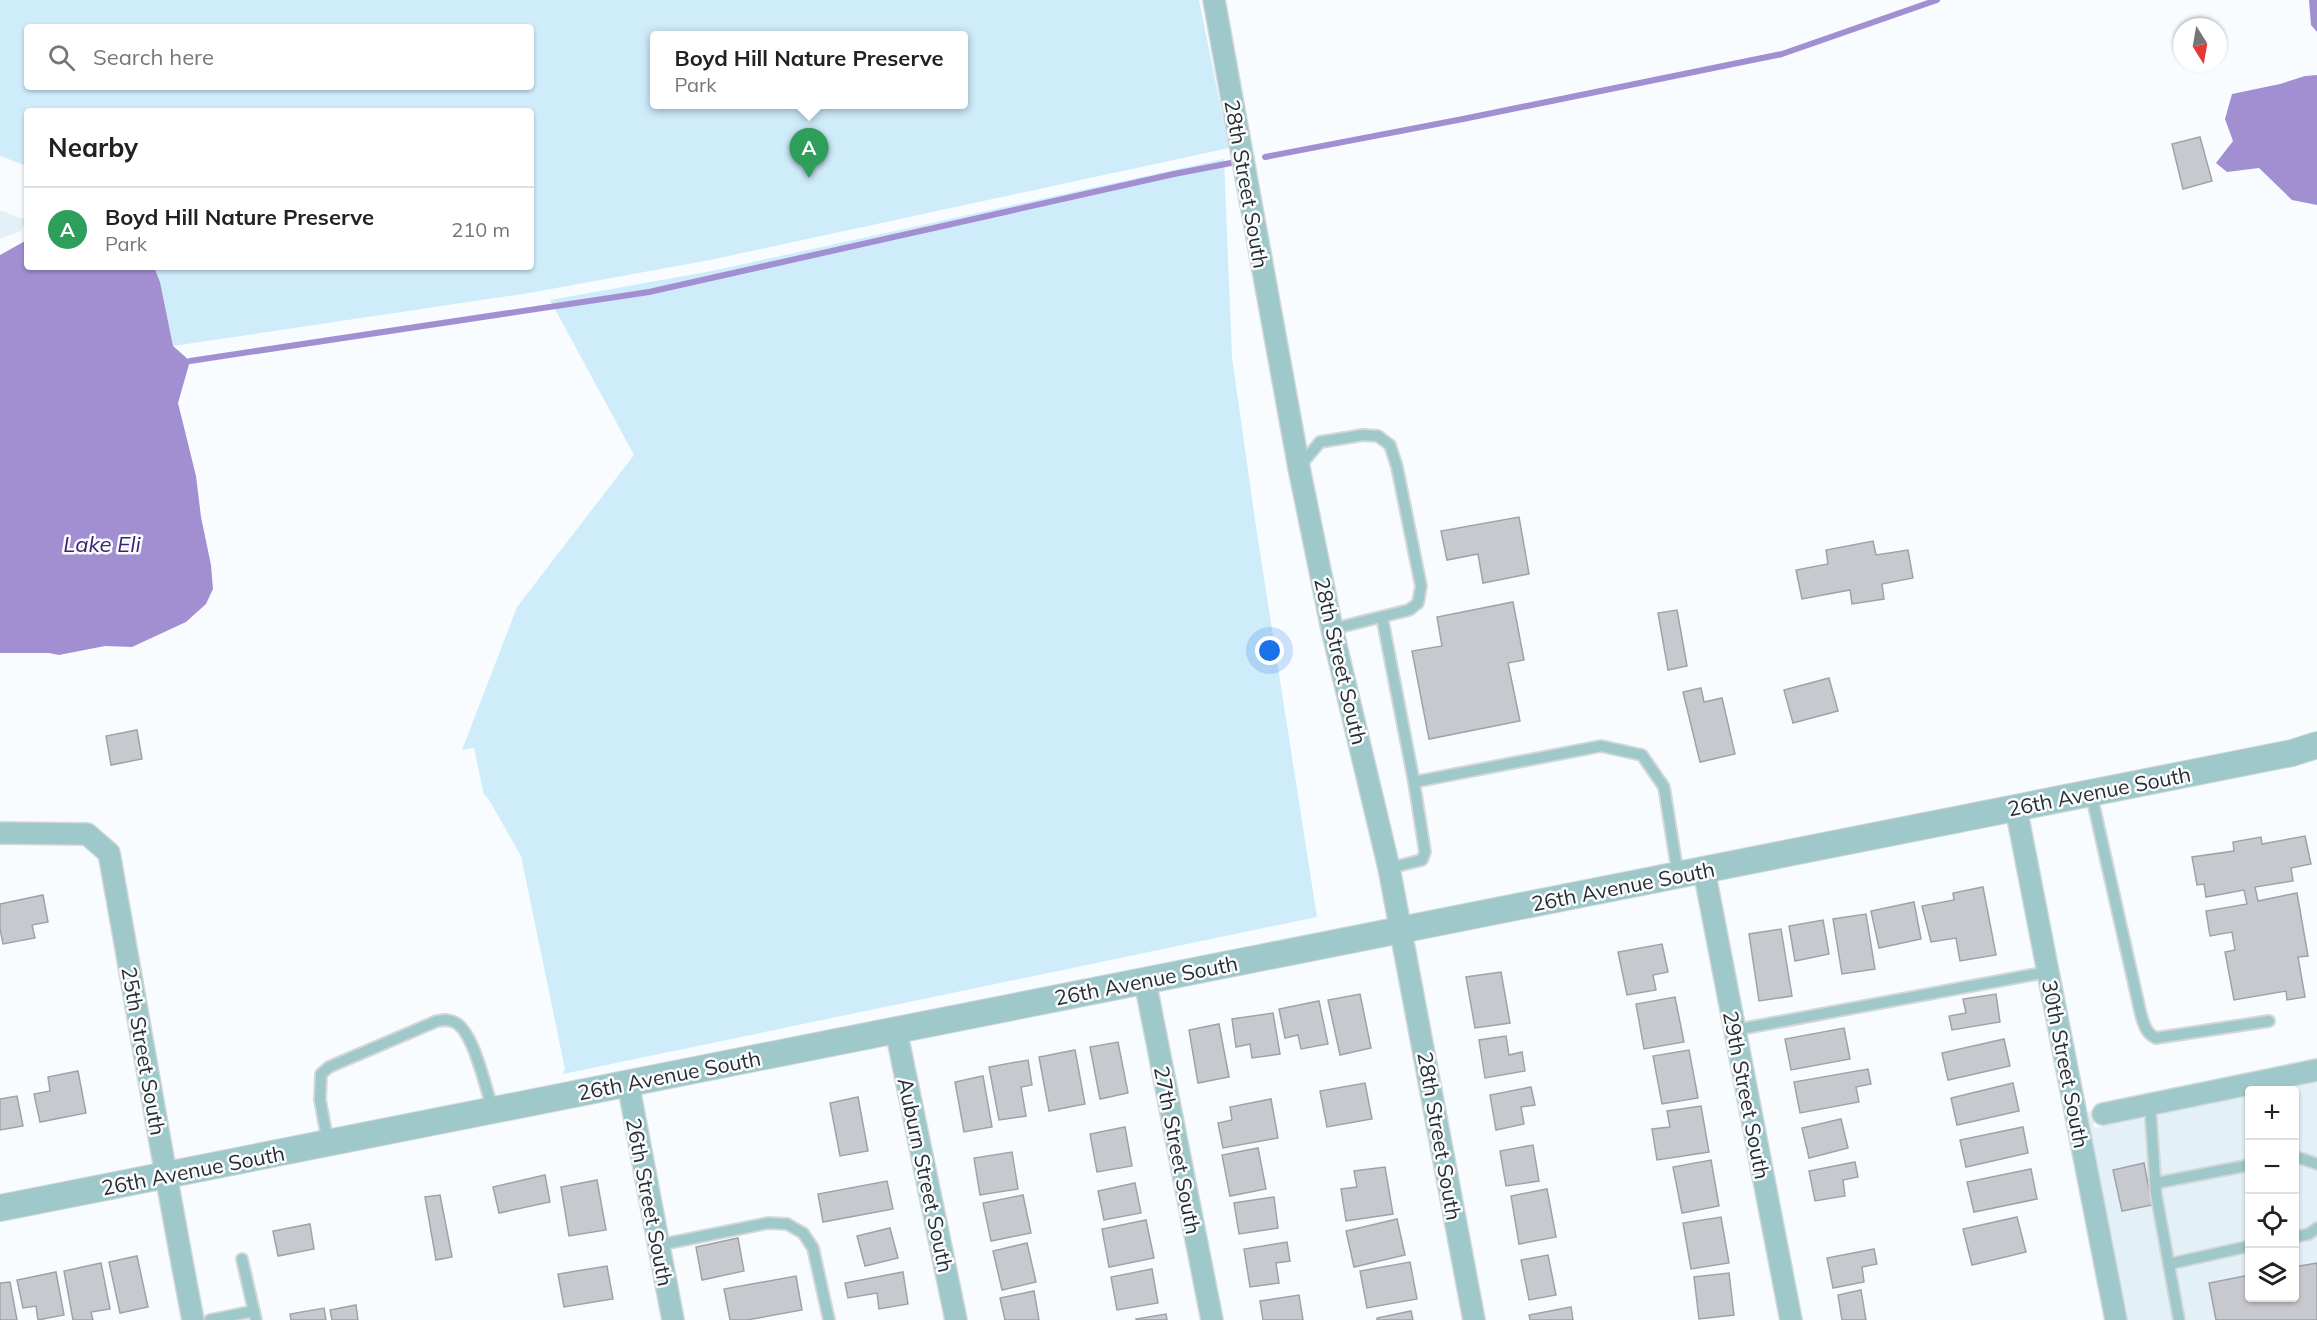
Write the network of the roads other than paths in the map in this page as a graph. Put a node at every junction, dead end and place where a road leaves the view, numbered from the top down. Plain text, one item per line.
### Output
1 (1214, 0) edge
2 (1299, 468) junction
3 (1382, 617) junction
4 (1332, 629) junction
5 (2317, 744) edge
6 (2305, 752) edge
7 (1414, 782) junction
8 (2090, 793) junction
9 (2016, 808) junction
10 (0, 832) edge
11 (1389, 868) junction
12 (1704, 870) junction
13 (1678, 875) junction
14 (1402, 930) junction
15 (2047, 972) junction
16 (1145, 981) junction
17 (2269, 1021) dead end
18 (896, 1030) junction
19 (1735, 1030) junction
20 (2317, 1070) edge
21 (628, 1083) junction
22 (2150, 1104) junction
23 (493, 1110) junction
24 (2103, 1114) dead end
25 (328, 1143) junction
26 (2299, 1157) edge
27 (2317, 1164) edge
28 (2245, 1166) edge
29 (165, 1175) junction
30 (2156, 1183) junction
31 (0, 1208) edge
32 (2317, 1228) edge
33 (2299, 1236) edge
34 (659, 1245) junction
35 (2245, 1247) edge
36 (242, 1259) dead end
37 (2169, 1264) junction
38 (255, 1316) edge
39 (193, 1320) edge
40 (210, 1320) edge
41 (673, 1320) edge
42 (829, 1320) edge
43 (956, 1320) edge
44 (1212, 1320) edge
45 (1474, 1320) edge
46 (1791, 1320) edge
47 (2116, 1320) edge
48 (2179, 1320) edge

1 - 2 street, 28th Street South
2 - 3 lane
2 - 4 street, 28th Street South
3 - 4 lane
3 - 7 lane
4 - 11 street, 28th Street South
5 - 6 street, 26th Avenue South
6 - 8 street, 26th Avenue South
7 - 11 lane
7 - 13 lane
8 - 9 street, 26th Avenue South
8 - 17 lane
9 - 12 street, 26th Avenue South
9 - 15 street, 30th Street South
10 - 29 street, 25th Street South
11 - 14 street, 28th Street South
12 - 13 street, 26th Avenue South
12 - 19 street, 29th Street South
13 - 14 street, 26th Avenue South
14 - 16 street, 26th Avenue South
14 - 45 street, 28th Street South
15 - 19 lane
15 - 47 street, 30th Street South
16 - 18 street, 26th Avenue South
16 - 44 street, 27th Street South
18 - 21 street, 26th Avenue South
18 - 43 street, Auburn Street South
19 - 46 street, 29th Street South
20 - 22 street
21 - 23 street, 26th Avenue South
21 - 34 street, 26th Street South
22 - 24 street
22 - 30 lane
23 - 25 street, 26th Avenue South
23 - 25 lane
25 - 29 street, 26th Avenue South
26 - 27 lane
28 - 30 lane
29 - 31 street, 26th Avenue South
29 - 39 street, 25th Street South
30 - 37 lane
32 - 33 lane
34 - 41 street, 26th Street South
34 - 42 lane
35 - 37 lane
36 - 38 lane
37 - 48 lane
38 - 40 lane

